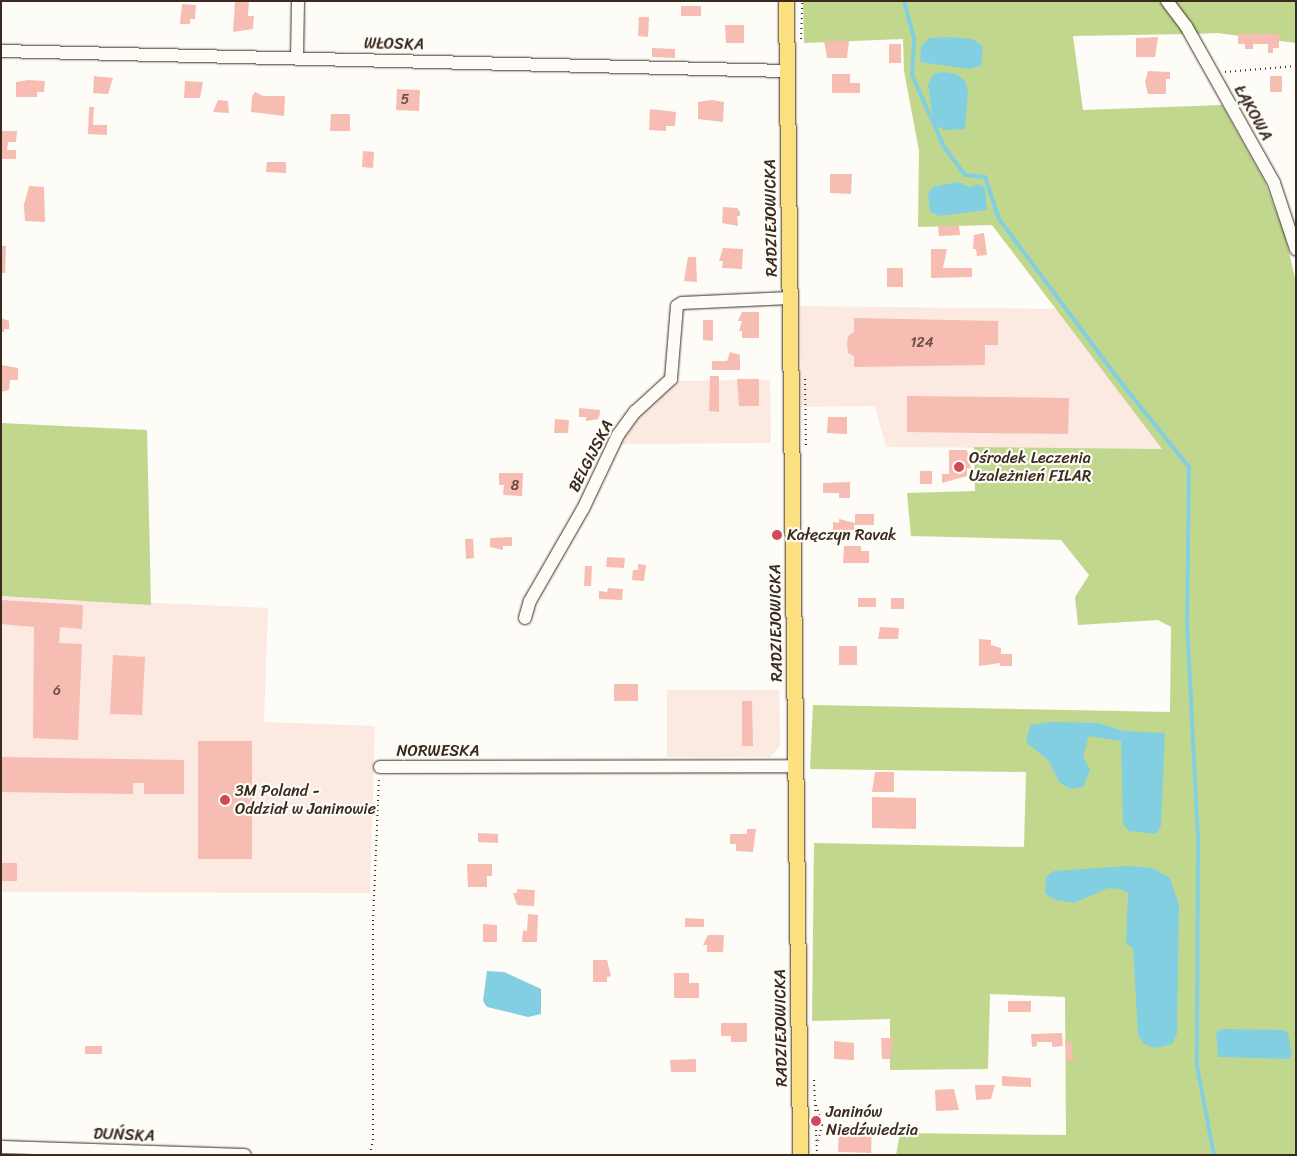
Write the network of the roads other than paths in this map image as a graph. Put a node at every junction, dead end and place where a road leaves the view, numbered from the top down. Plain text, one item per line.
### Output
1 (298, 1) edge
2 (786, 1) edge
3 (1167, 1) edge
4 (1, 51) edge
5 (297, 58) junction
6 (787, 71) junction
7 (1296, 249) edge
8 (789, 298) junction
9 (525, 618) dead end
10 (795, 766) junction
11 (380, 767) road end
12 (1, 1147) edge
13 (245, 1155) edge
14 (800, 1155) edge

1 - 5 street
2 - 6 main road, RADZIEJOWICKA
3 - 7 street, ŁĄKOWA
4 - 5 street, WŁOSKA
5 - 6 street, WŁOSKA
6 - 8 main road, RADZIEJOWICKA
8 - 9 street, BELGIJSKA
8 - 10 main road, RADZIEJOWICKA
10 - 11 street, NORWESKA
10 - 14 main road, RADZIEJOWICKA
12 - 13 street, DUŃSKA

